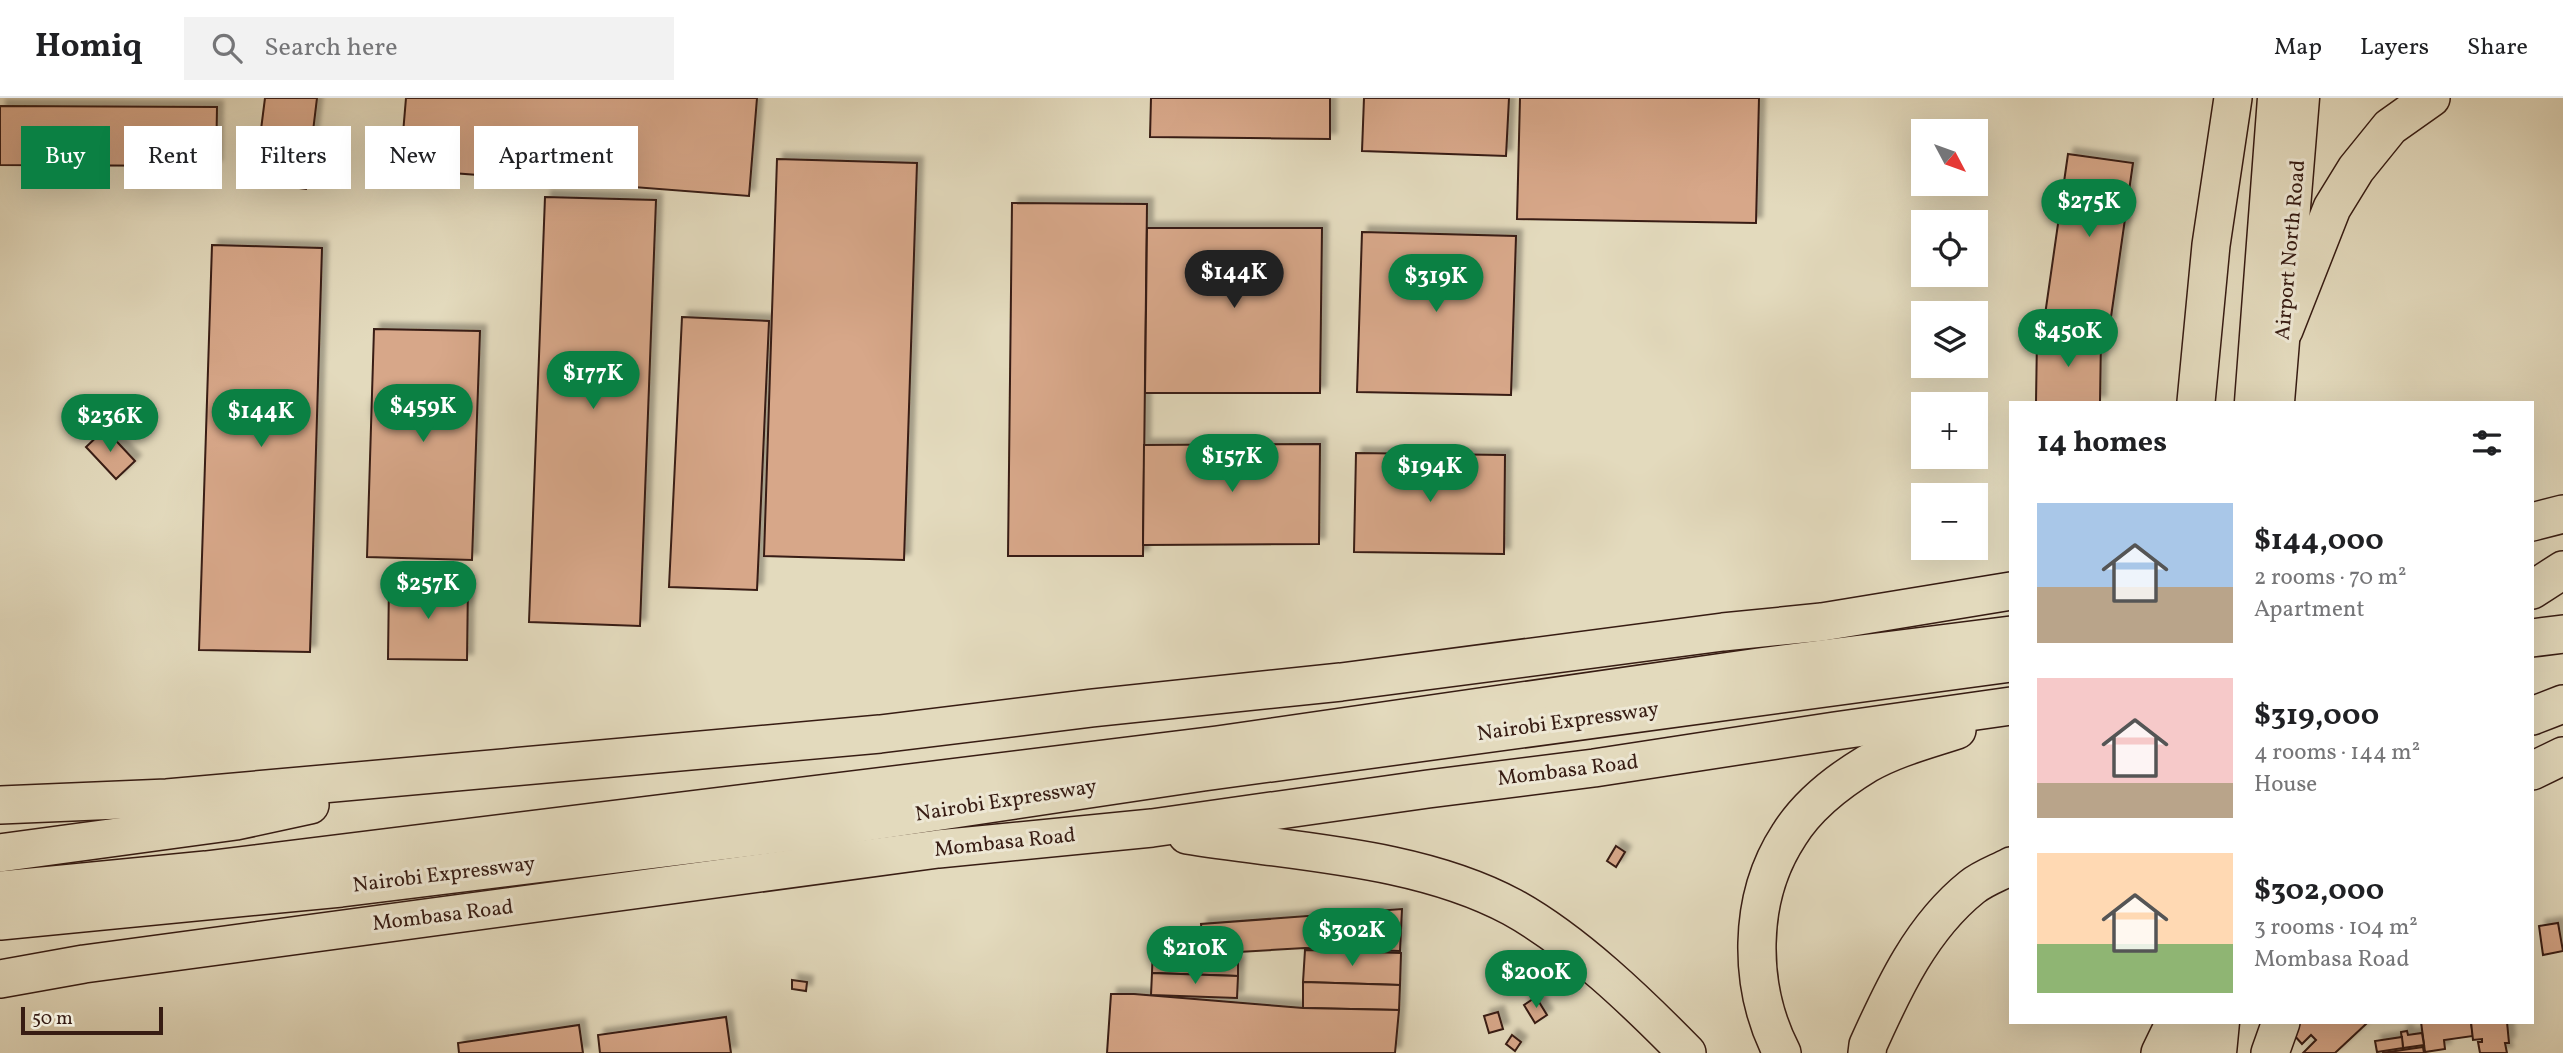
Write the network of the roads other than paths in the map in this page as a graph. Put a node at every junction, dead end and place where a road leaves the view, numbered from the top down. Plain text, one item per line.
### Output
1 (2234, 98) edge
2 (2274, 98) edge
3 (2303, 98) edge
4 (2431, 98) edge
5 (2284, 330) junction
6 (2196, 401) edge
7 (2251, 401) edge
8 (2278, 401) edge
9 (2563, 497) edge
10 (2534, 504) edge
11 (2563, 514) edge
12 (2534, 521) edge
13 (2563, 563) edge
14 (2534, 568) edge
15 (2563, 570) edge
16 (2563, 590) edge
17 (2009, 591) edge
18 (2534, 591) edge
19 (2534, 592) edge
20 (2563, 634) edge
21 (2009, 635) edge
22 (2534, 638) edge
23 (2009, 663) edge
24 (2563, 704) edge
25 (2009, 709) edge
26 (2009, 710) edge
27 (2534, 715) edge
28 (2563, 756) edge
29 (2534, 770) edge
30 (462, 772) junction
31 (0, 805) edge
32 (1152, 828) junction
33 (0, 853) edge
34 (2009, 867) edge
35 (0, 890) edge
36 (0, 921) edge
37 (0, 979) edge
38 (2174, 1024) edge
39 (2197, 1024) edge
40 (2223, 1024) edge
41 (2254, 1024) edge
42 (2280, 1024) edge
43 (1687, 1053) edge
44 (1782, 1053) edge
45 (1867, 1053) edge
46 (2160, 1053) edge
47 (2194, 1053) edge
48 (2220, 1053) edge
49 (2247, 1053) edge
50 (2270, 1053) edge

1 - 6 highway
2 - 7 main road, Airport North Road
3 - 5 main road, Airport North Road
4 - 5 highway
5 - 8 main road, Airport North Road
9 - 10 highway
11 - 12 highway
13 - 14 highway
15 - 18 highway
16 - 19 highway
17 - 30 highway
20 - 22 highway
21 - 35 highway, Nairobi Expressway
23 - 36 highway, Nairobi Expressway
24 - 27 highway
25 - 32 highway, Mombasa Road
26 - 44 highway
28 - 29 highway
30 - 31 highway
30 - 33 highway
32 - 37 highway, Mombasa Road
32 - 43 highway
34 - 45 highway
38 - 46 highway
39 - 47 main road
40 - 48 main road
41 - 49 highway
42 - 50 highway

